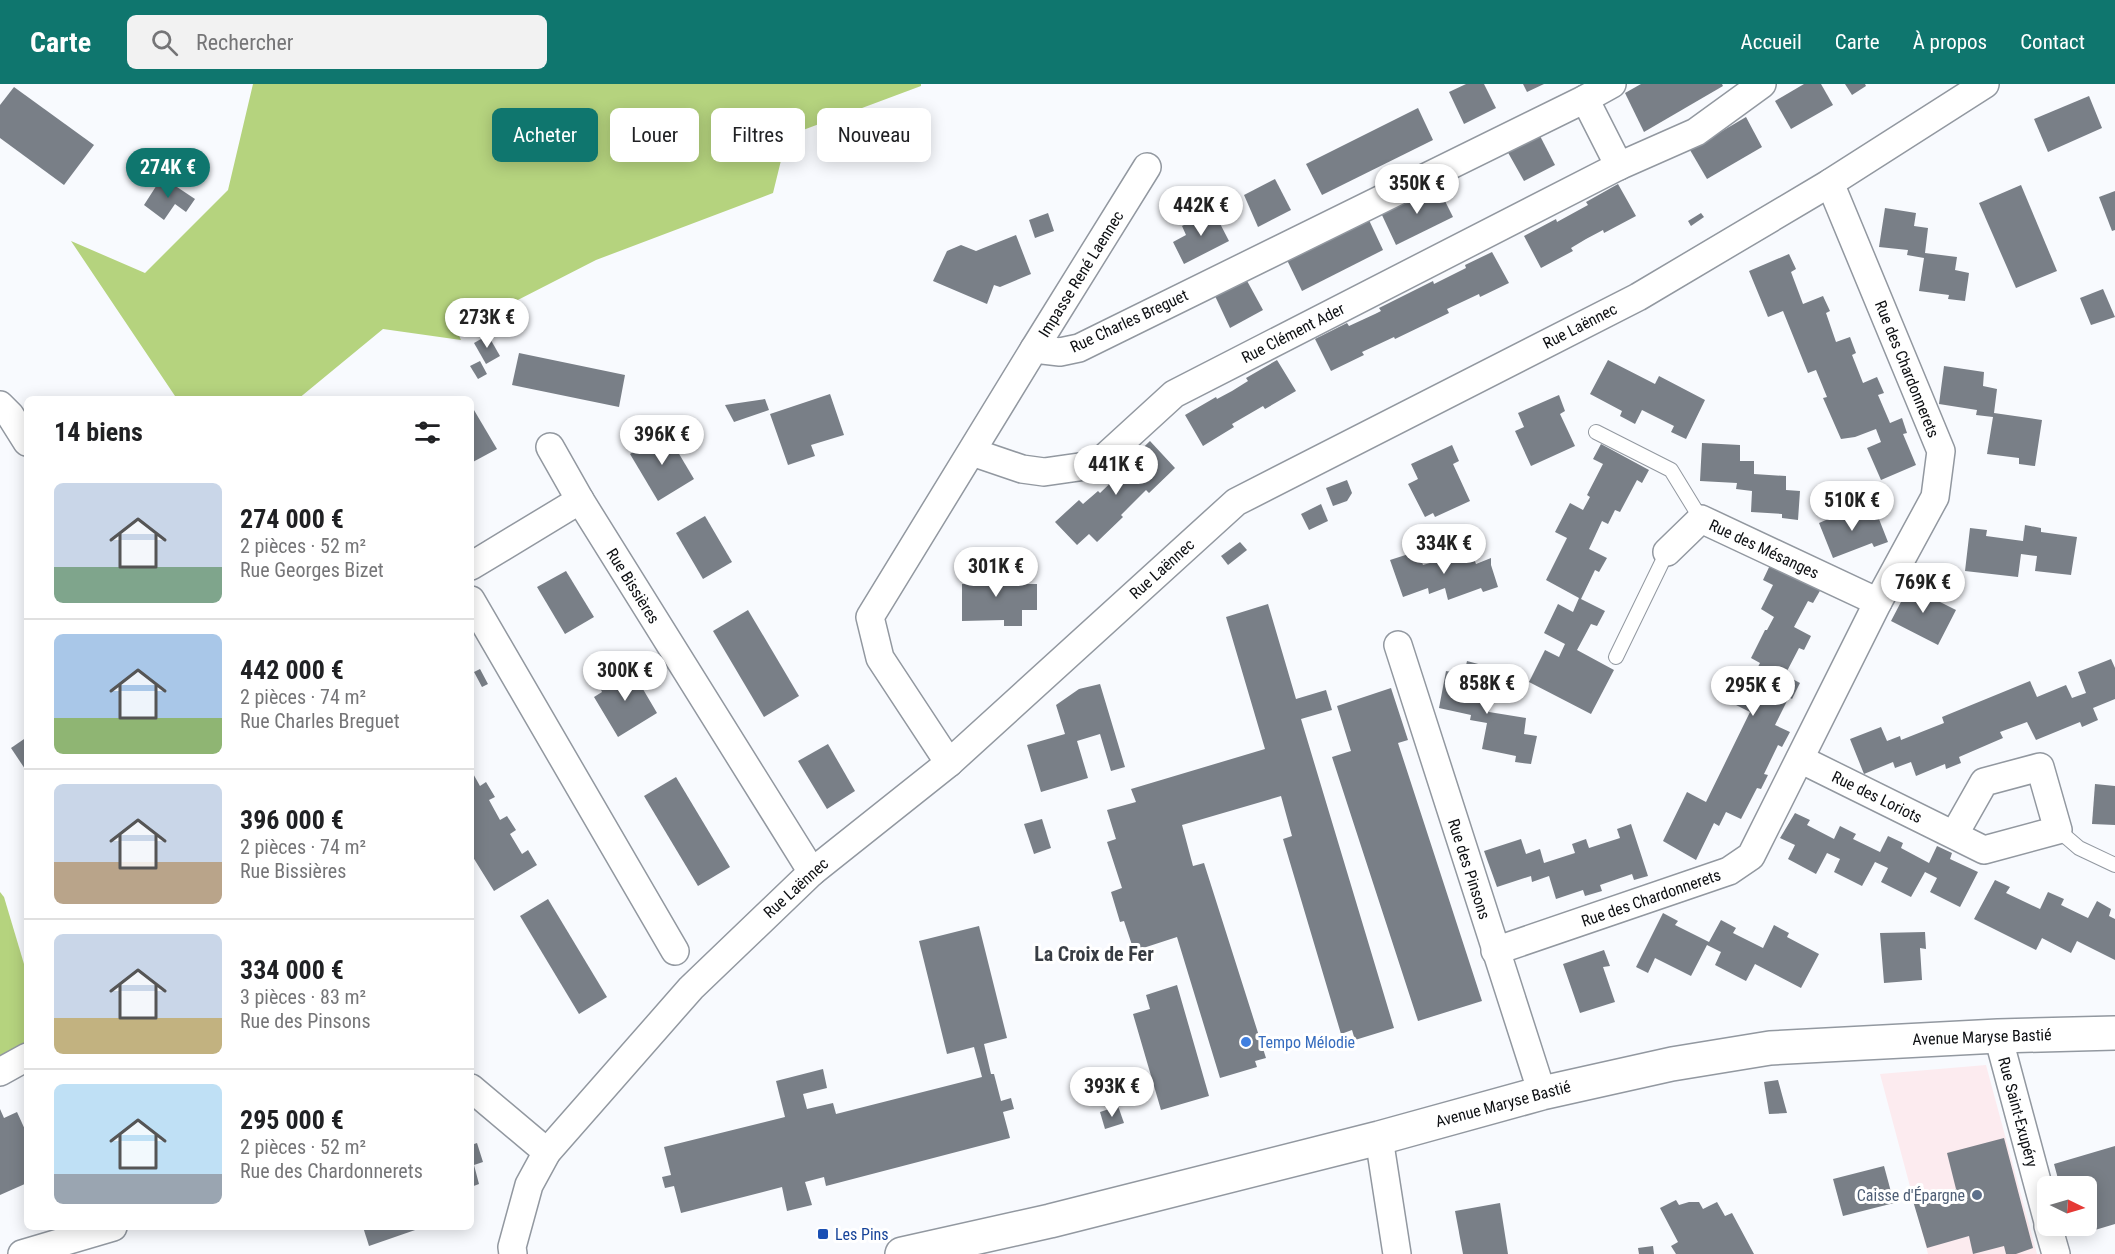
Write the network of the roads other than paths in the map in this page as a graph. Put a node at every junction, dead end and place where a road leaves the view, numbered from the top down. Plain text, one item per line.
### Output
1 (1612, 84) edge
2 (1762, 84) edge
3 (1985, 84) edge
4 (1585, 99) junction
5 (1619, 166) junction
6 (1147, 167) dead end
7 (1830, 183) junction
8 (1034, 349) junction
9 (0, 405) edge
10 (1596, 432) dead end
11 (24, 437) edge
12 (550, 447) dead end
13 (972, 452) junction
14 (580, 500) junction
15 (1701, 519) junction
16 (1667, 552) joint
17 (474, 564) edge
18 (1878, 602) junction
19 (474, 605) edge
20 (1398, 645) dead end
21 (1616, 657) dead end
22 (1800, 759) junction
23 (949, 763) junction
24 (2058, 830) junction
25 (1954, 835) junction
26 (2115, 865) edge
27 (812, 872) junction
28 (675, 951) dead end
29 (1496, 951) junction
30 (2115, 1033) edge
31 (1998, 1036) junction
32 (24, 1059) edge
33 (0, 1072) edge
34 (1542, 1093) junction
35 (474, 1095) edge
36 (482, 1113) edge
37 (1379, 1138) junction
38 (548, 1152) junction
39 (2037, 1183) edge
40 (103, 1230) edge
41 (2051, 1236) edge
42 (22, 1254) edge
43 (513, 1254) edge
44 (902, 1254) edge
45 (1397, 1254) edge
46 (2056, 1254) edge

1 - 4 street, Rue Charles Breguet
2 - 5 street, Rue Clément Ader
3 - 7 street, Rue Laënnec
4 - 5 street
4 - 8 street, Rue Charles Breguet
5 - 13 street, Rue Clément Ader
6 - 8 street, Impasse René Laennec
7 - 18 street, Rue des Chardonnerets
7 - 23 street, Rue Laënnec
8 - 13 street
9 - 11 street
10 - 15 lane
12 - 14 street, Rue Bissières
13 - 23 street
14 - 17 street
14 - 27 street, Rue Bissières
15 - 16 street, Rue des Mésanges
15 - 18 street, Rue des Mésanges
16 - 21 lane, Rue des Mésanges
18 - 22 street, Rue des Chardonnerets
19 - 28 street
20 - 29 street, Rue des Pinsons
22 - 25 street, Rue des Loriots
22 - 29 street, Rue des Chardonnerets
23 - 27 street, Rue Laënnec
24 - 25 street, Rue des Loriots
24 - 25 street
24 - 26 lane
27 - 38 street, Rue Laënnec
29 - 34 street, Rue des Pinsons
30 - 31 street, Avenue Maryse Bastié
31 - 34 street, Avenue Maryse Bastié
31 - 39 street, Rue Saint-Exupéry
32 - 33 street
34 - 37 street, Avenue Maryse Bastié
35 - 36 street
36 - 38 street
37 - 44 street, Avenue Maryse Bastié
37 - 45 street
38 - 43 street, Rue Laënnec
40 - 42 street
41 - 46 street, Rue Saint-Exupéry

